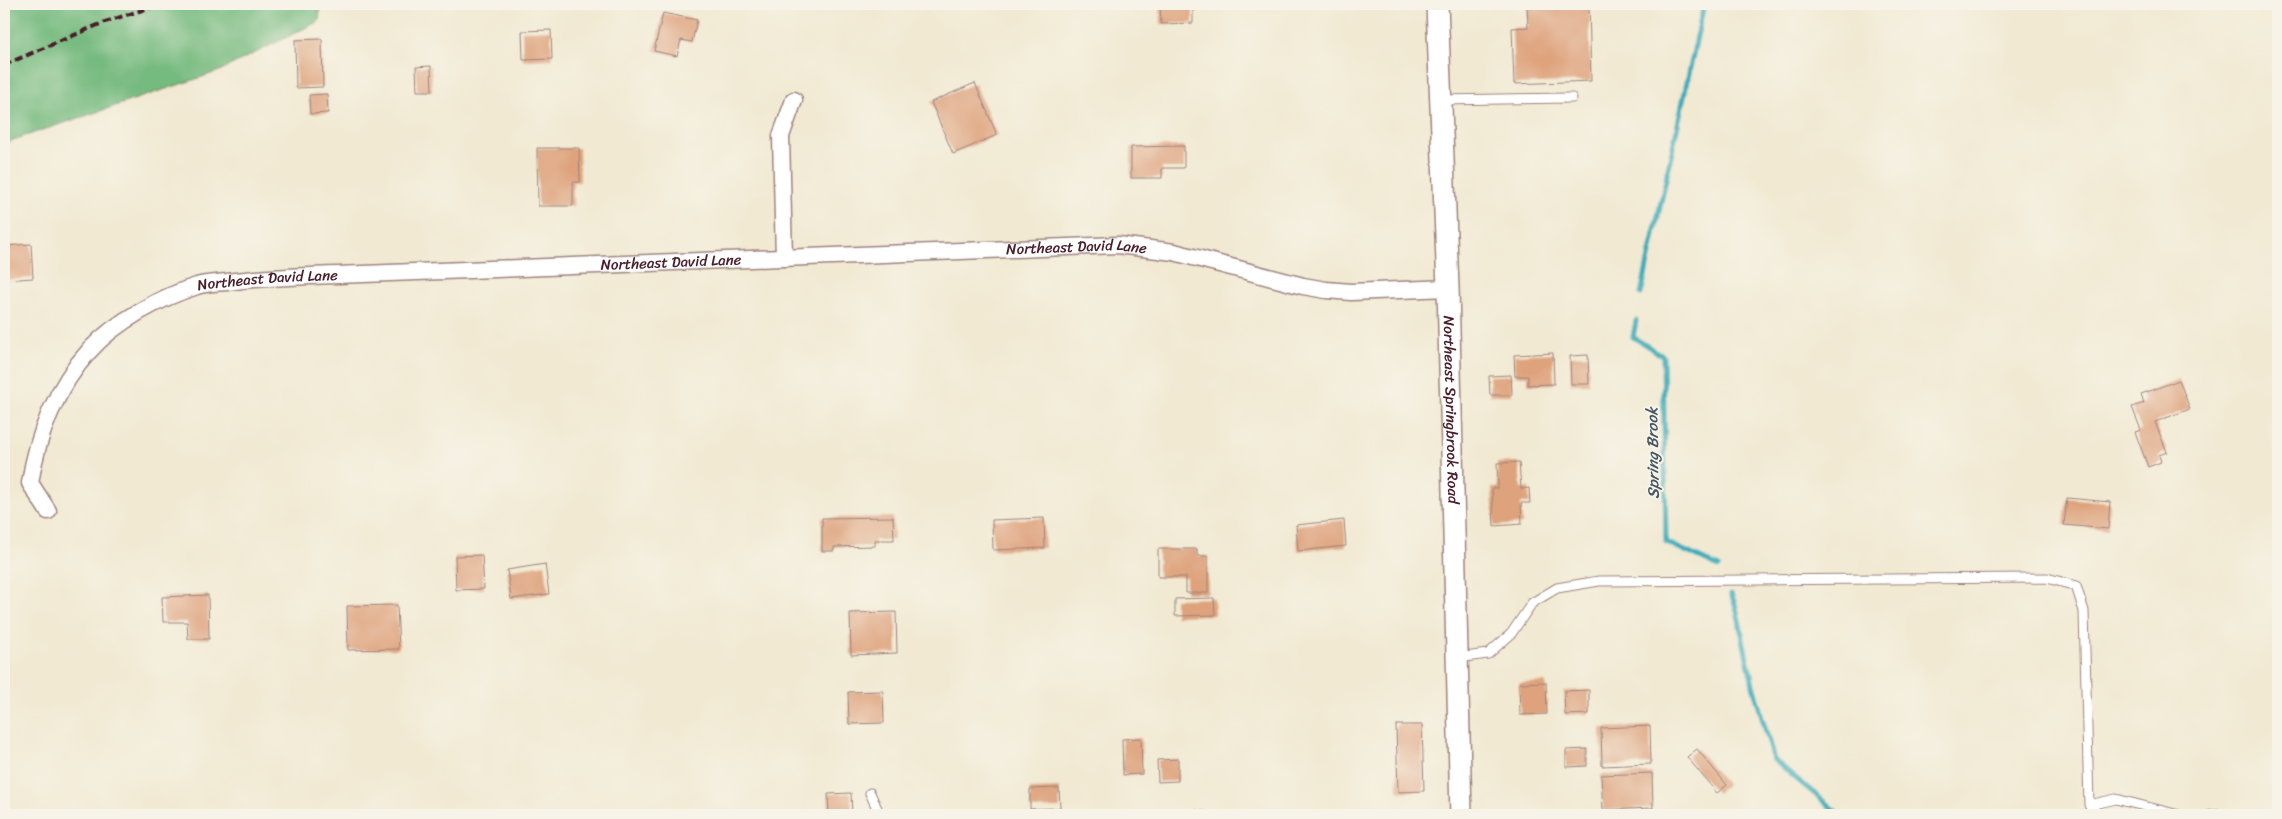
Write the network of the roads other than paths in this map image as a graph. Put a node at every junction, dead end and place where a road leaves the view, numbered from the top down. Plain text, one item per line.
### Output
1 (1437, 4) edge
2 (1572, 98) dead end
3 (794, 100) dead end
4 (1441, 100) junction
5 (784, 258) junction
6 (1448, 288) junction
7 (48, 511) dead end
8 (1457, 658) junction
9 (870, 793) dead end
10 (880, 815) edge
11 (1461, 815) edge
12 (2180, 815) edge
13 (2211, 815) edge
14 (2235, 815) edge

1 - 4 street, Northeast Springbrook Road
2 - 4 lane
3 - 5 street
4 - 6 street, Northeast Springbrook Road
5 - 6 street, Northeast David Lane
5 - 7 street, Northeast David Lane
6 - 8 street, Northeast Springbrook Road
8 - 11 street, Northeast Springbrook Road
8 - 12 lane
9 - 10 lane
13 - 14 lane

